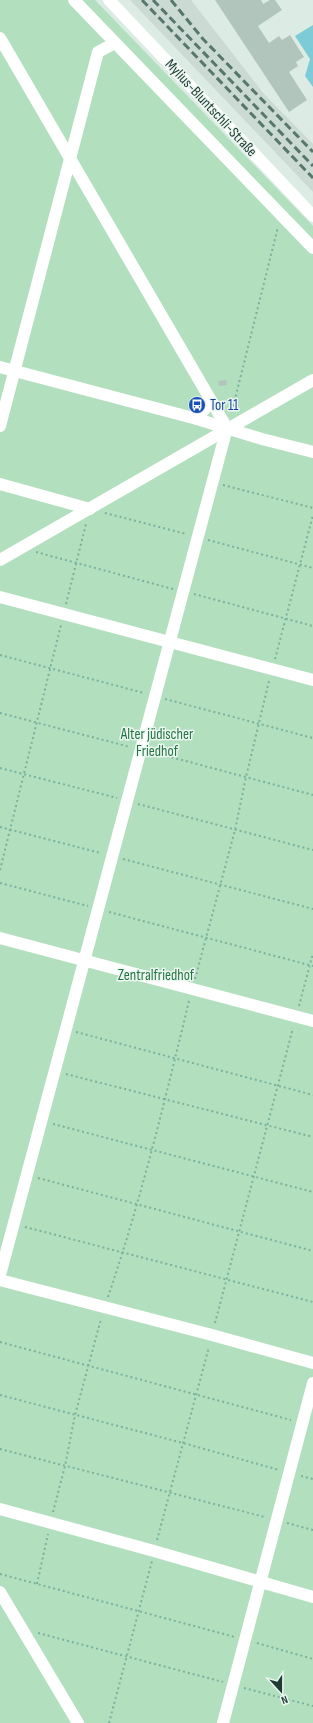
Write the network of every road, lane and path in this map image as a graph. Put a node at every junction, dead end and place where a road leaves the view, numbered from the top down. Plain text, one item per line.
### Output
1 (74, 0) edge
2 (109, 0) edge
3 (0, 38) edge
4 (115, 43) junction
5 (71, 159) junction
6 (281, 215) junction
7 (313, 216) edge
8 (313, 248) edge
9 (0, 367) edge
10 (16, 371) junction
11 (313, 380) edge
12 (212, 401) junction
13 (197, 419) junction
14 (0, 426) edge
15 (227, 428) junction
16 (313, 452) edge
17 (212, 482) junction
18 (0, 484) edge
19 (313, 508) edge
20 (90, 509) junction
21 (313, 515) edge
22 (20, 548) junction
23 (0, 560) edge
24 (77, 564) junction
25 (183, 591) junction
26 (0, 597) edge
27 (64, 614) junction
28 (285, 619) junction
29 (313, 626) edge
30 (169, 642) junction
31 (272, 669) junction
32 (313, 680) edge
33 (0, 713) edge
34 (36, 722) junction
35 (141, 750) junction
36 (0, 768) edge
37 (24, 774) junction
38 (246, 777) junction
39 (313, 795) edge
40 (127, 801) junction
41 (0, 827) edge
42 (10, 829) junction
43 (235, 830) junction
44 (313, 850) edge
45 (112, 856) junction
46 (0, 870) edge
47 (0, 883) edge
48 (220, 885) junction
49 (98, 909) junction
50 (313, 909) edge
51 (0, 938) edge
52 (207, 938) junction
53 (84, 961) junction
54 (313, 966) edge
55 (192, 989) junction
56 (313, 1021) edge
57 (66, 1029) junction
58 (175, 1058) junction
59 (55, 1071) junction
60 (313, 1094) edge
61 (166, 1099) junction
62 (41, 1121) junction
63 (313, 1138) edge
64 (151, 1150) junction
65 (27, 1175) junction
66 (313, 1192) edge
67 (138, 1204) junction
68 (14, 1224) junction
69 (313, 1251) edge
70 (123, 1253) junction
71 (0, 1275) edge
72 (0, 1280) edge
73 (313, 1302) edge
74 (105, 1307) junction
75 (0, 1342) edge
76 (313, 1363) edge
77 (88, 1365) junction
78 (313, 1383) edge
79 (0, 1395) edge
80 (75, 1415) junction
81 (302, 1423) junction
82 (0, 1449) edge
83 (65, 1466) junction
84 (289, 1473) junction
85 (313, 1479) edge
86 (0, 1509) edge
87 (276, 1520) junction
88 (50, 1523) junction
89 (313, 1530) edge
90 (0, 1574) edge
91 (260, 1582) junction
92 (37, 1584) junction
93 (0, 1592) edge
94 (313, 1597) edge
95 (22, 1629) junction
96 (245, 1639) junction
97 (313, 1659) edge
98 (232, 1685) junction
99 (313, 1706) edge
100 (78, 1723) edge
101 (223, 1723) edge

1 - 4 street
2 - 7 street, Mylius-Bluntschli-Straße
3 - 5 street
4 - 5 street
4 - 6 street
5 - 10 street
5 - 12 street
6 - 8 street
6 - 15 path
9 - 10 street
10 - 13 street
10 - 14 street
11 - 15 street
12 - 13 street
12 - 15 street
13 - 15 street
15 - 16 street
15 - 17 street
15 - 20 street
17 - 19 path
17 - 25 street
18 - 20 street
20 - 22 street
20 - 24 path
21 - 28 path
22 - 23 street
22 - 24 path
24 - 25 path
24 - 27 path
25 - 28 path
25 - 30 street
26 - 27 street
27 - 30 street
27 - 34 path
28 - 29 path
28 - 31 path
30 - 31 street
30 - 35 street
31 - 32 street
31 - 38 path
33 - 34 path
34 - 35 path
34 - 37 path
35 - 38 path
35 - 40 street
36 - 37 path
37 - 40 path
37 - 42 path
38 - 39 path
38 - 43 path
40 - 43 path
40 - 45 street
41 - 42 path
42 - 45 path
42 - 46 path
43 - 44 path
43 - 48 path
45 - 48 path
45 - 49 street
47 - 49 path
48 - 50 path
48 - 52 path
49 - 52 path
49 - 53 street
51 - 53 street
52 - 54 path
52 - 55 path
53 - 55 street
53 - 57 street
55 - 56 street
55 - 58 path
57 - 58 path
57 - 59 street
58 - 60 path
58 - 61 path
59 - 61 path
59 - 62 street
61 - 63 path
61 - 64 path
62 - 64 path
62 - 65 street
64 - 66 path
64 - 67 path
65 - 67 path
65 - 68 street
67 - 69 path
67 - 70 path
68 - 70 path
68 - 71 street
70 - 73 path
70 - 74 path
72 - 74 street
74 - 76 street
74 - 77 path
75 - 77 path
77 - 80 path
77 - 81 path
78 - 81 street
79 - 80 path
80 - 83 path
80 - 84 path
81 - 84 street
82 - 83 path
83 - 87 path
83 - 88 path
84 - 85 path
84 - 87 street
86 - 88 street
87 - 89 path
87 - 91 street
88 - 91 street
88 - 92 path
90 - 92 path
91 - 94 street
91 - 96 street
92 - 96 path
93 - 95 street
95 - 98 path
95 - 100 street
96 - 97 path
96 - 98 street
98 - 99 path
98 - 101 street

